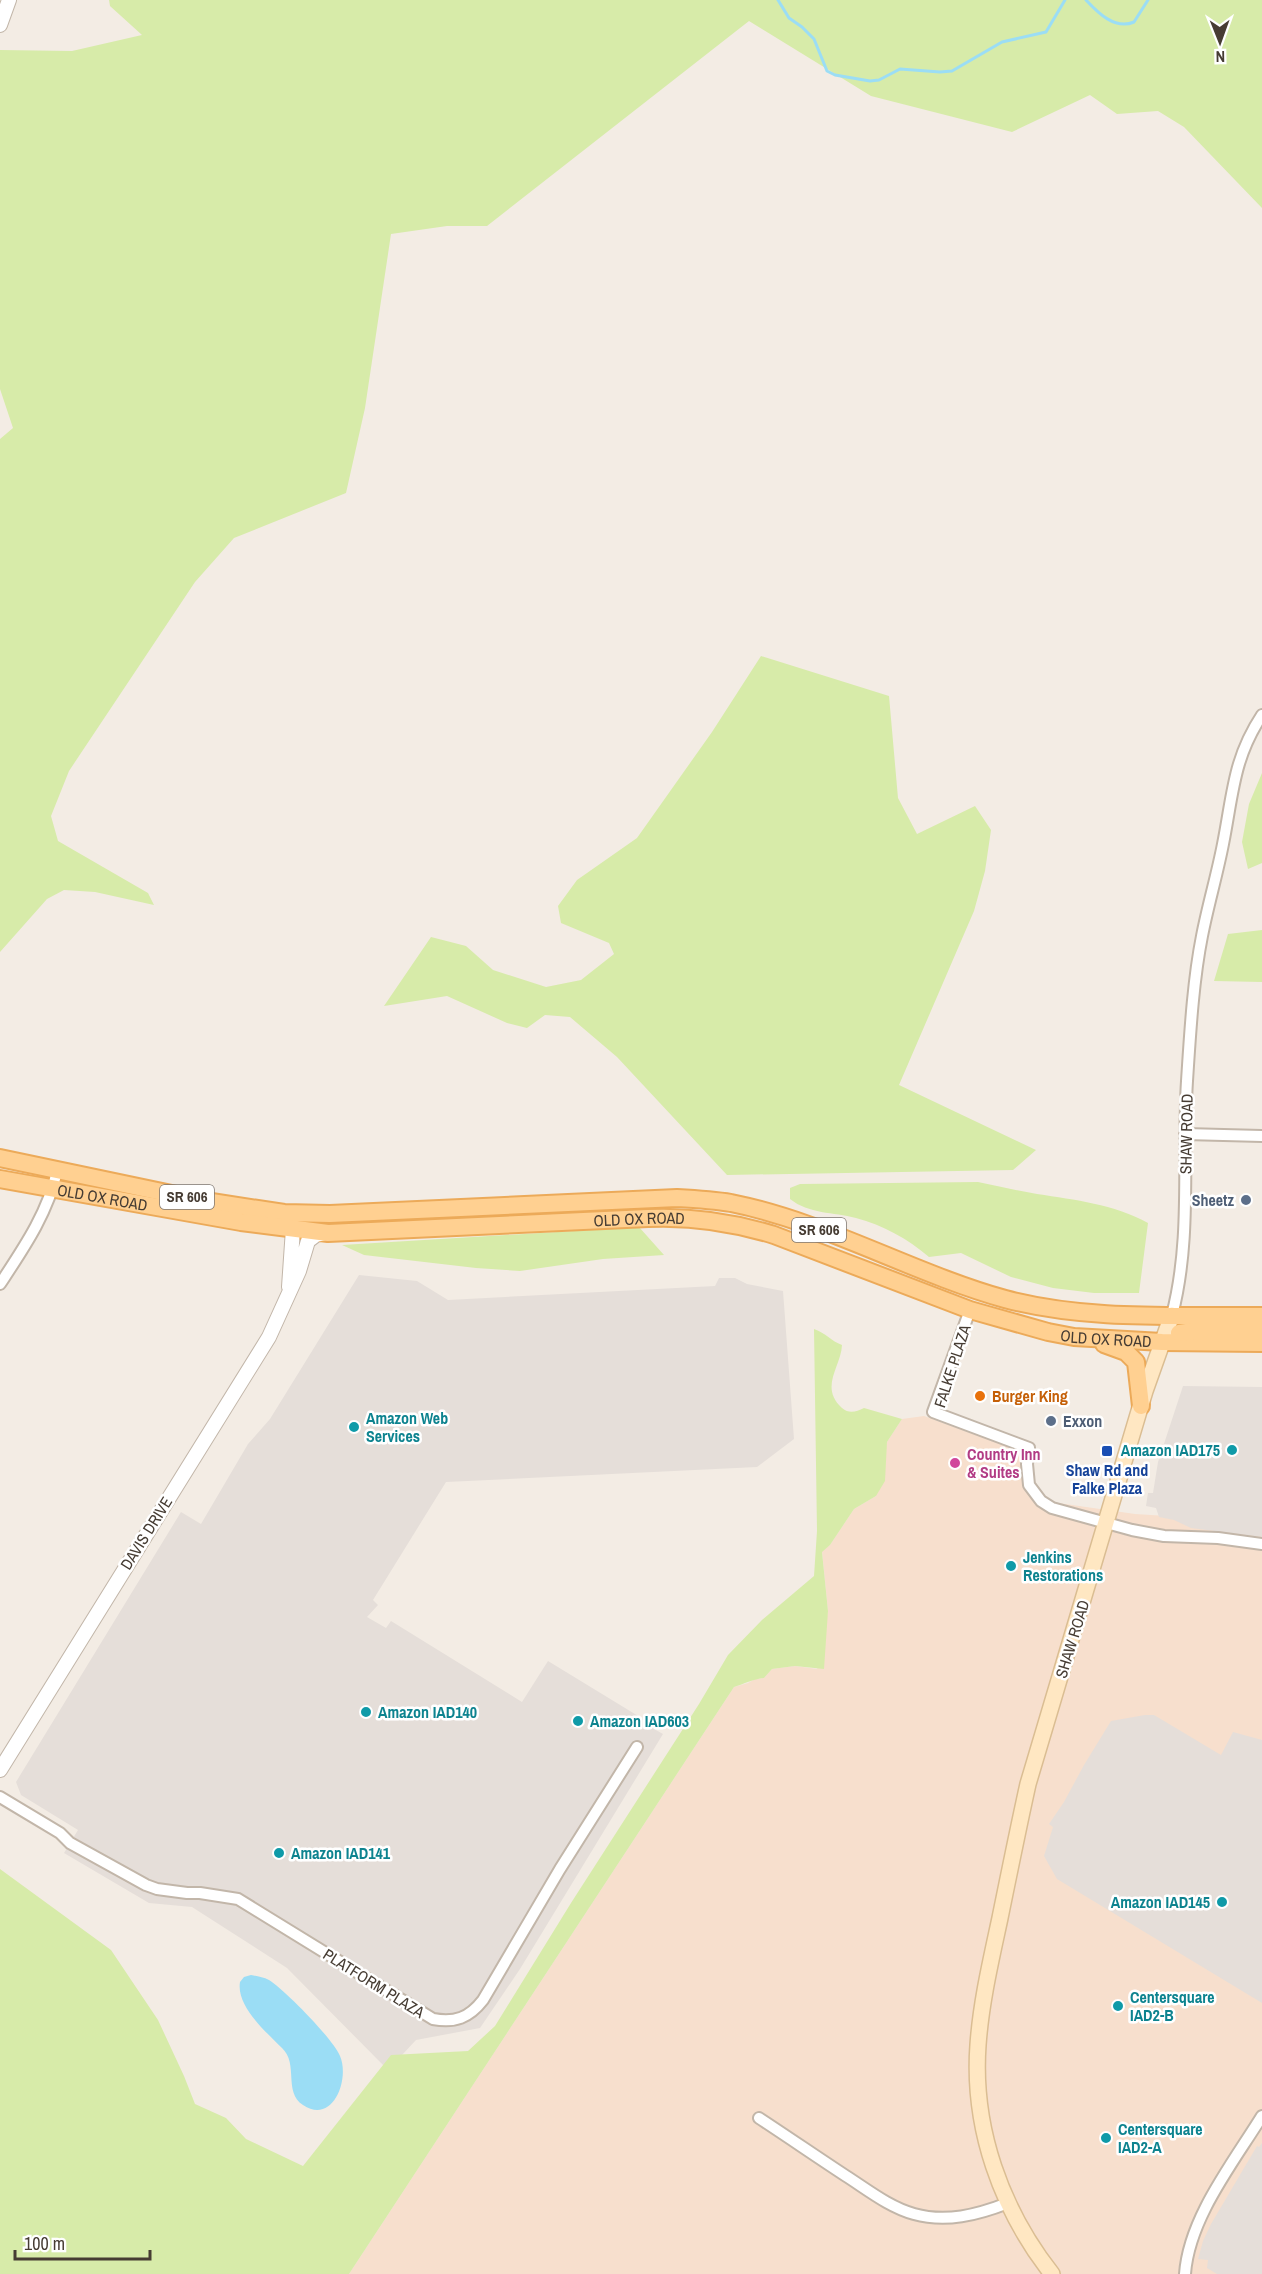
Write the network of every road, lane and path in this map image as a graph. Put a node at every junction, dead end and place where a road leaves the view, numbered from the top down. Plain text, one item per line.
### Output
1 (9, 0) edge
2 (0, 25) edge
3 (1262, 715) edge
4 (1185, 1134) junction
5 (1262, 1136) edge
6 (0, 1158) edge
7 (57, 1171) junction
8 (0, 1179) edge
9 (53, 1189) junction
10 (318, 1214) junction
11 (292, 1229) junction
12 (326, 1233) junction
13 (0, 1284) edge
14 (289, 1295) junction
15 (970, 1310) junction
16 (1172, 1315) junction
17 (1262, 1316) edge
18 (1262, 1331) edge
19 (1084, 1337) junction
20 (1162, 1342) junction
21 (1262, 1342) edge
22 (1141, 1406) junction
23 (1106, 1522) junction
24 (1262, 1544) edge
25 (637, 1747) dead end
26 (0, 1770) edge
27 (0, 1797) edge
28 (1262, 2116) edge
29 (759, 2118) dead end
30 (1008, 2203) junction
31 (1052, 2274) edge
32 (1185, 2274) edge

1 - 2 street
3 - 4 street, SHAW ROAD
4 - 5 street
4 - 16 street, SHAW ROAD
6 - 7 main road, OLD OX ROAD / SR 606
7 - 9 street
7 - 10 main road, OLD OX ROAD / SR 606
8 - 9 main road, OLD OX ROAD / SR 606
9 - 11 main road, OLD OX ROAD / SR 606
9 - 13 street
10 - 11 main road
10 - 16 main road, OLD OX ROAD / SR 606
11 - 12 main road, OLD OX ROAD / SR 606
11 - 14 street, DAVIS DRIVE
12 - 14 street, DAVIS DRIVE
12 - 15 main road, OLD OX ROAD / SR 606
14 - 26 street, DAVIS DRIVE
15 - 19 main road, OLD OX ROAD / SR 606
15 - 23 street, FALKE PLAZA
16 - 17 main road, OLD OX ROAD / SR 606
16 - 20 main road, SHAW ROAD
18 - 20 main road
19 - 20 main road, OLD OX ROAD / SR 606
19 - 22 main road
20 - 21 main road, OLD OX ROAD / SR 606
20 - 22 main road, SHAW ROAD
22 - 23 main road, SHAW ROAD
23 - 24 street
23 - 30 main road, SHAW ROAD
25 - 27 street, PLATFORM PLAZA
28 - 32 street
29 - 30 street
30 - 31 main road, SHAW ROAD

